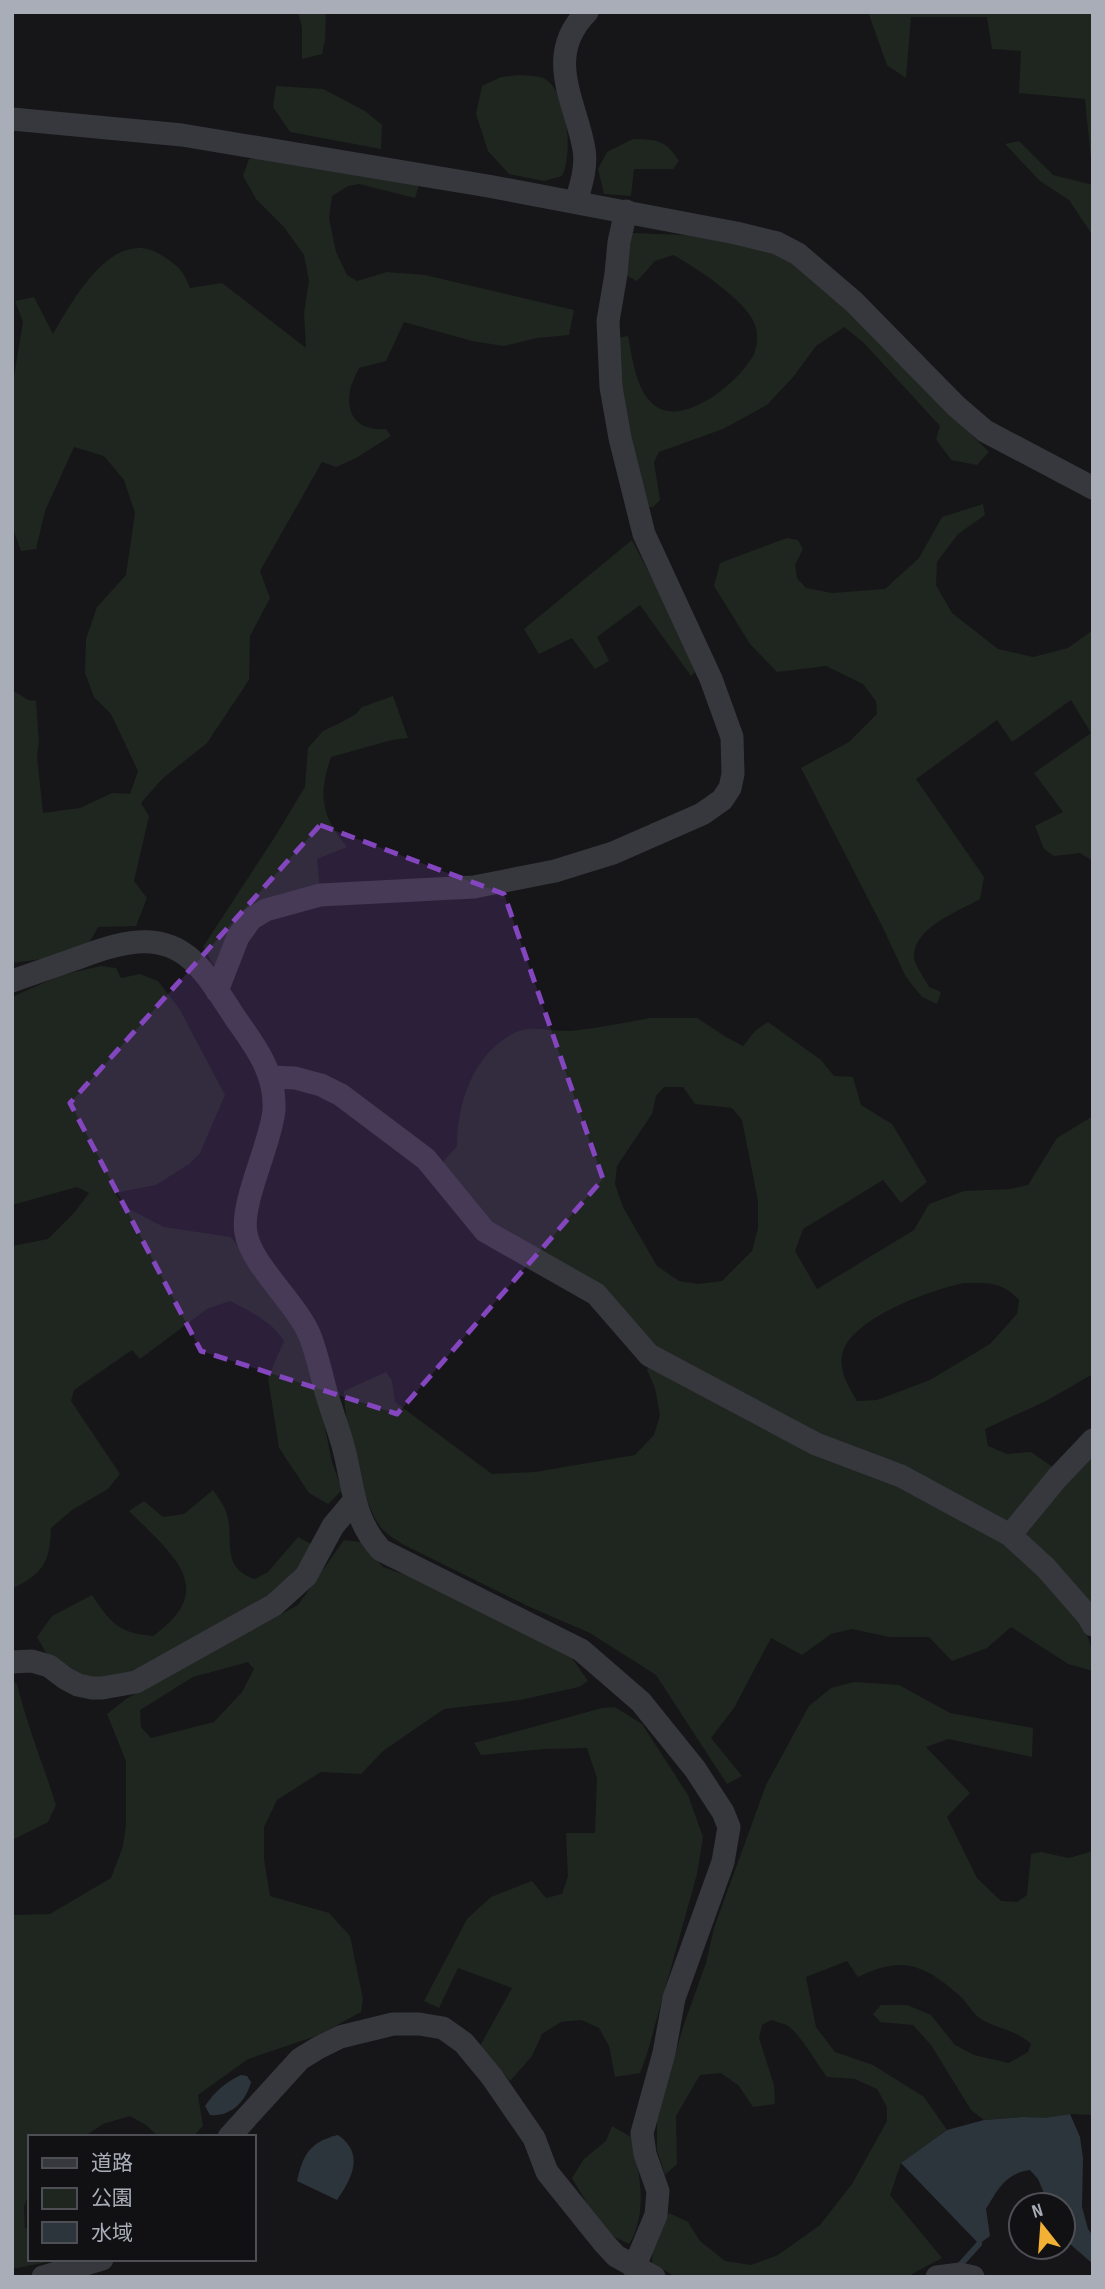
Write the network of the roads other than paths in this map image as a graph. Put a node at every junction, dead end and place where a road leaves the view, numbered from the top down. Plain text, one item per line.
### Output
1 (587, 12) edge
2 (12, 119) edge
3 (576, 202) junction
4 (626, 211) junction
5 (1093, 488) edge
6 (12, 981) edge
7 (217, 991) junction
8 (270, 1077) junction
9 (1093, 1440) edge
10 (354, 1501) junction
11 (1010, 1535) junction
12 (1093, 1625) edge
13 (12, 1662) edge
14 (231, 2135) edge
15 (95, 2261) edge
16 (644, 2272) edge
17 (43, 2277) edge
18 (936, 2277) edge
19 (973, 2277) edge

1 - 3 street
2 - 3 street
3 - 4 street
4 - 5 street
4 - 7 street
6 - 7 street
7 - 8 street
8 - 10 street
8 - 11 street
9 - 11 street
10 - 13 street
10 - 16 street
11 - 12 street
14 - 16 street
15 - 17 street
18 - 19 street

